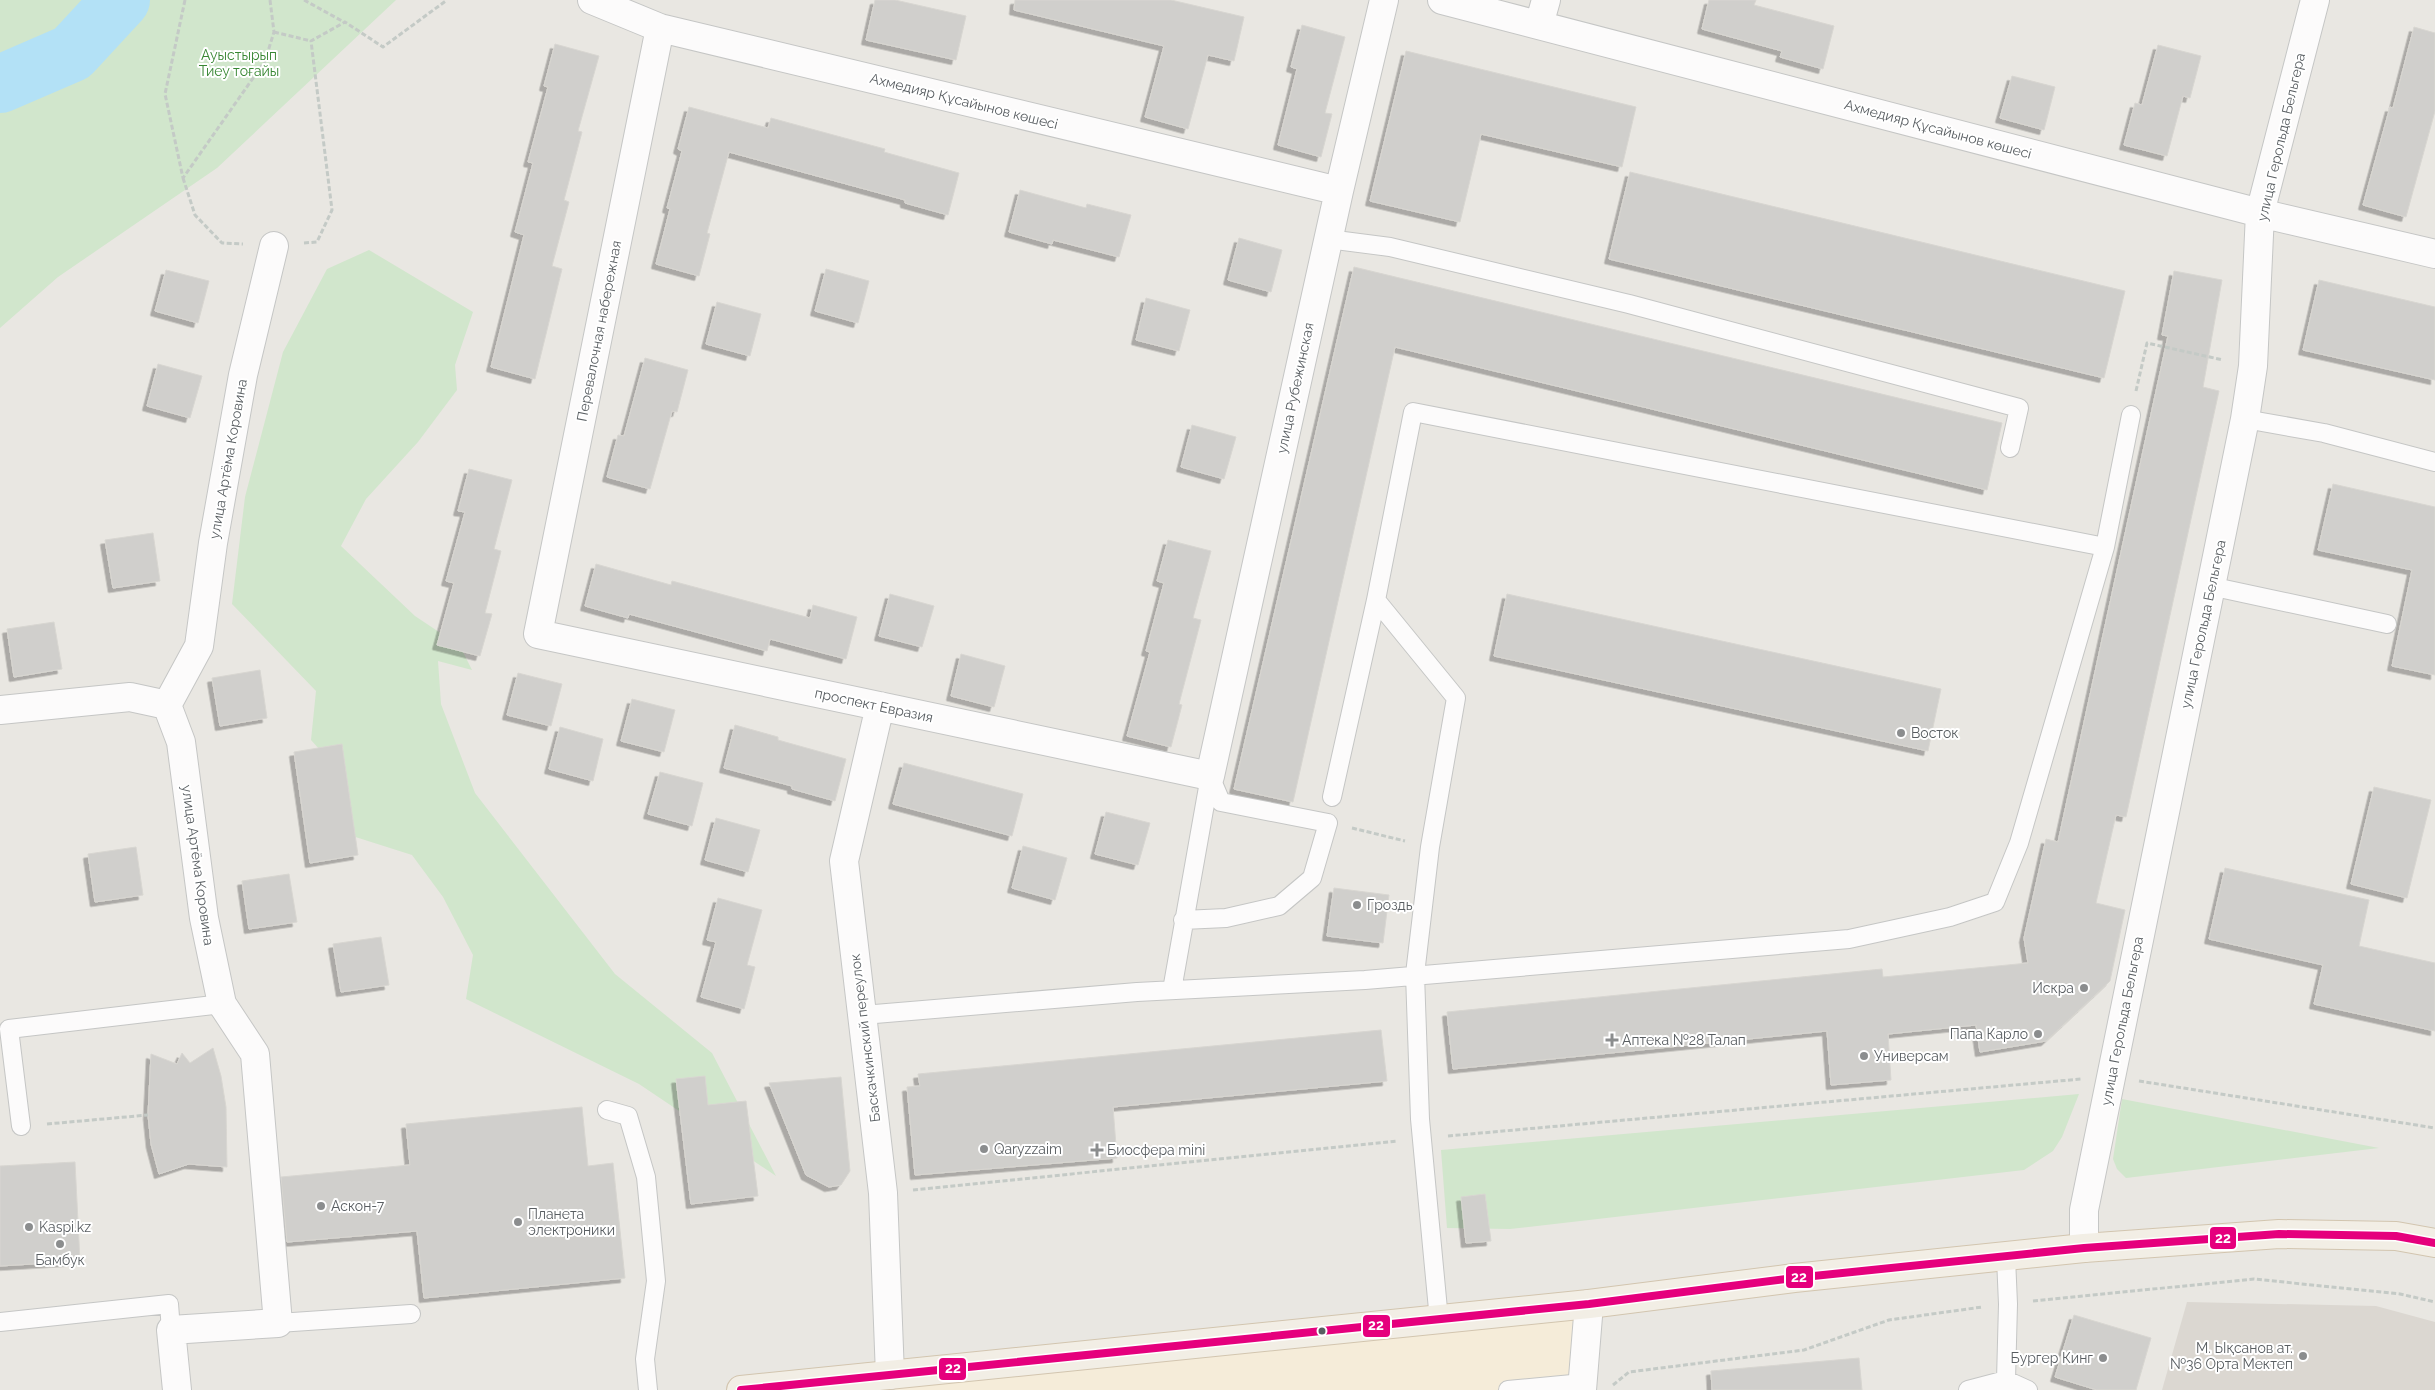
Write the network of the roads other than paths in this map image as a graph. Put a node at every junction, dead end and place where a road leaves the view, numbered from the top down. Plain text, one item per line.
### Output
1 (592, 0) edge
2 (1384, 0) edge
3 (1442, 0) edge
4 (2315, 0) edge
5 (1542, 12) edge
6 (660, 28) junction
7 (1339, 191) junction
8 (2260, 213) junction
9 (1328, 239) junction
10 (274, 246) road end
11 (2435, 254) edge
12 (2131, 415) road end
13 (2245, 419) junction
14 (2010, 448) dead end
15 (2435, 462) edge
16 (2105, 547) junction
17 (2210, 586) junction
18 (1376, 600) junction
19 (2387, 624) dead end
20 (538, 634) joint
21 (167, 705) junction
22 (880, 706) junction
23 (0, 710) edge
24 (1210, 776) junction
25 (1332, 797) dead end
26 (1183, 920) junction
27 (1415, 974) junction
28 (1172, 990) junction
29 (222, 1004) junction
30 (863, 1015) junction
31 (607, 1110) dead end
32 (21, 1126) road end
33 (2435, 1242) edge
34 (2084, 1248) junction
35 (2006, 1258) junction
36 (1589, 1304) junction
37 (411, 1314) dead end
38 (1439, 1320) junction
39 (0, 1322) edge
40 (278, 1323) junction
41 (171, 1330) junction
42 (890, 1375) junction
43 (2006, 1380) junction
44 (1582, 1387) edge
45 (177, 1390) edge
46 (648, 1390) edge
47 (741, 1390) edge
48 (1508, 1390) edge
49 (1968, 1390) edge
50 (2028, 1390) edge

1 - 6 street, Ахмедияр Құсайынов көшесі
2 - 7 street, улица Рубежинская
3 - 5 street, Ахмедияр Құсайынов көшесі
4 - 8 street, улица Герольда Бельгера
5 - 8 street, Ахмедияр Құсайынов көшесі
6 - 7 street, Ахмедияр Құсайынов көшесі
6 - 20 street, Перевалочная набережная
7 - 9 street, улица Рубежинская
8 - 11 street, Ахмедияр Құсайынов көшесі
8 - 13 street, улица Герольда Бельгера
9 - 14 lane
9 - 24 street, улица Рубежинская
10 - 21 street, улица Артёма Коровина
12 - 16 lane
13 - 15 lane
13 - 17 street, улица Герольда Бельгера
16 - 18 lane
16 - 27 lane
17 - 19 lane
17 - 34 street, улица Герольда Бельгера
18 - 25 lane
18 - 27 lane
20 - 22 street, проспект Евразия
21 - 23 street
21 - 29 street, улица Артёма Коровина
22 - 24 street, проспект Евразия
22 - 30 street, Баскачкинский переулок
24 - 26 lane
24 - 26 lane
26 - 28 lane
27 - 28 lane
27 - 38 lane
28 - 30 lane
29 - 32 lane
29 - 40 street, улица Артёма Коровина
30 - 42 street, Баскачкинский переулок
31 - 46 lane
33 - 34 main road
34 - 35 main road
35 - 36 main road
35 - 43 lane
36 - 38 main road
36 - 44 street
37 - 40 lane
38 - 42 main road
39 - 41 lane
40 - 41 street
41 - 45 street
42 - 47 main road
43 - 49 lane
43 - 50 lane
44 - 48 lane

